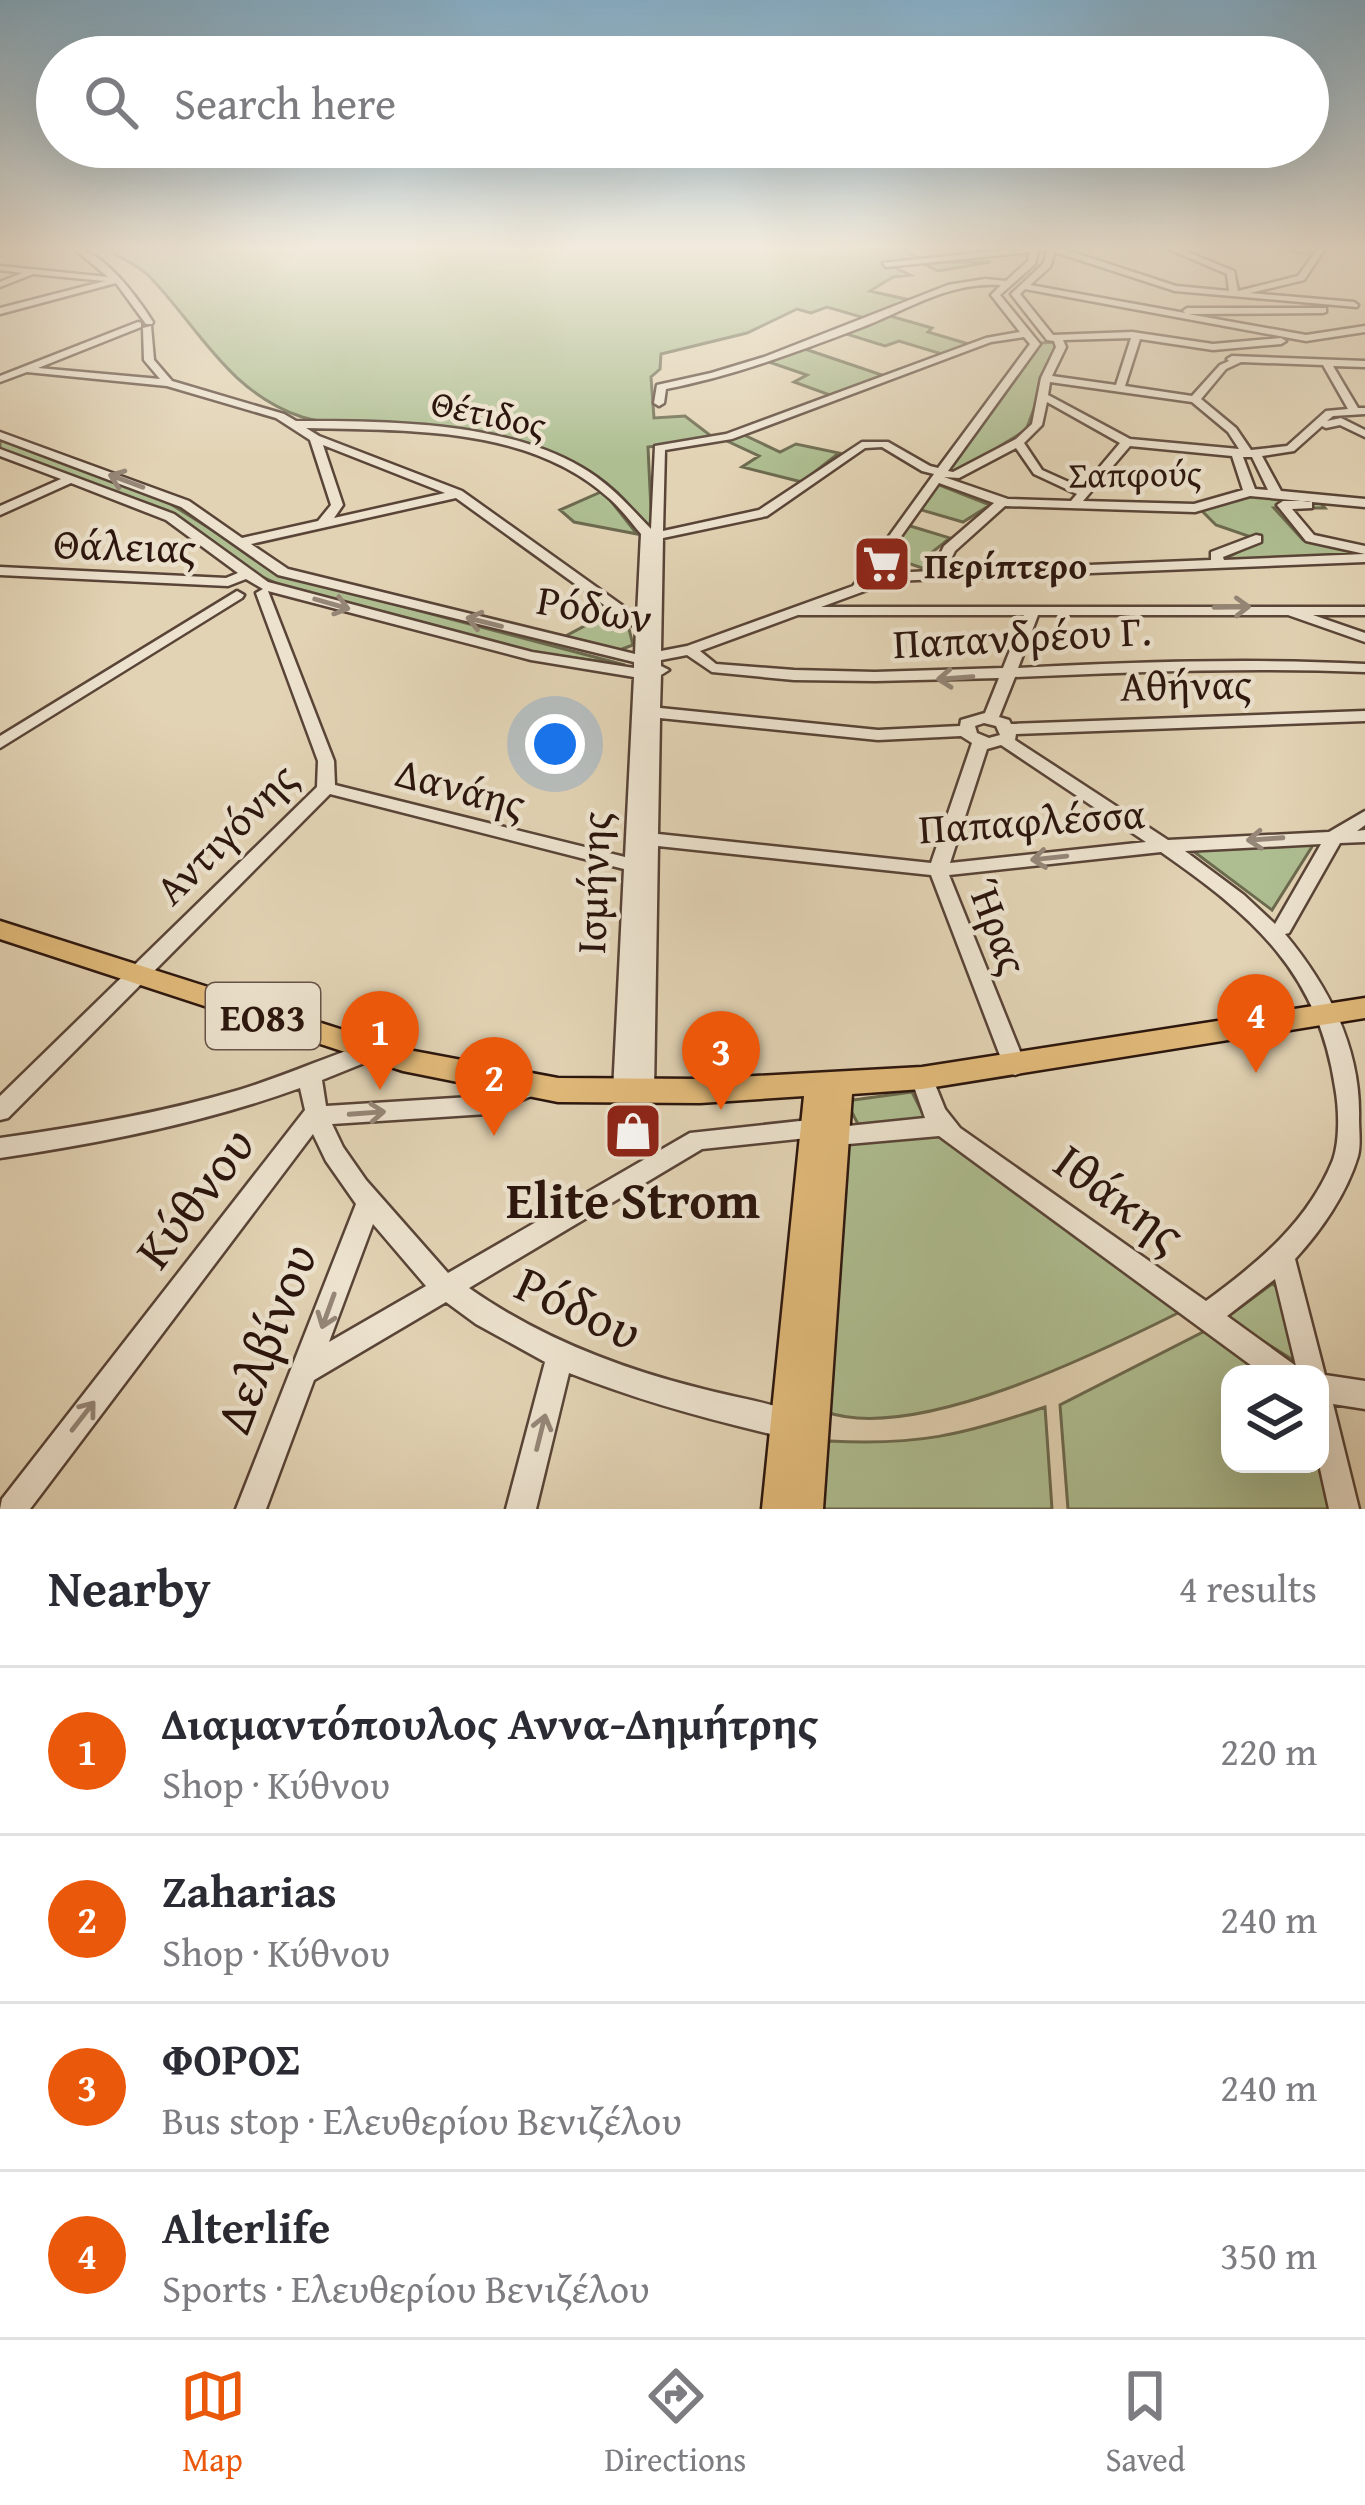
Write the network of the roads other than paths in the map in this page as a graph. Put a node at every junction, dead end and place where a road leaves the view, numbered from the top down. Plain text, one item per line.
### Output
1 (139, 317) edge
2 (879, 317) edge
3 (1013, 317) edge
4 (1033, 317) edge
5 (1178, 317) edge
6 (144, 326) junction
7 (1365, 329) edge
8 (1028, 336) junction
9 (1130, 337) junction
10 (1306, 338) junction
11 (1054, 339) junction
12 (1214, 350) junction
13 (1239, 359) junction
14 (1327, 363) junction
15 (1365, 364) edge
16 (25, 370) junction
17 (1046, 378) junction
18 (0, 379) edge
19 (168, 383) junction
20 (1120, 387) junction
21 (1043, 396) junction
22 (1195, 398) junction
23 (659, 403) dead end
24 (1362, 415) edge
25 (297, 424) junction
26 (1320, 427) junction
27 (1365, 434) edge
28 (0, 435) edge
29 (315, 438) junction
30 (1018, 442) junction
31 (1127, 442) junction
32 (0, 452) edge
33 (1247, 454) junction
34 (937, 476) junction
35 (70, 478) junction
36 (1250, 492) junction
37 (1275, 492) junction
38 (1084, 493) junction
39 (458, 494) junction
40 (1336, 501) junction
41 (1002, 502) junction
42 (1365, 502) edge
43 (1072, 506) junction
44 (0, 511) edge
45 (321, 526) junction
46 (649, 532) junction
47 (1256, 539) dead end
48 (242, 542) junction
49 (1365, 554) edge
50 (1219, 563) junction
51 (0, 571) edge
52 (937, 574) junction
53 (245, 575) junction
54 (859, 586) junction
55 (232, 589) junction
56 (268, 590) junction
57 (1276, 607) junction
58 (797, 610) junction
59 (1033, 610) junction
60 (1365, 610) edge
61 (640, 625) junction
62 (1365, 638) edge
63 (690, 650) junction
64 (646, 666) junction
65 (1365, 668) edge
66 (1012, 674) junction
67 (652, 712) junction
68 (1365, 716) edge
69 (991, 718) junction
70 (1008, 735) junction
71 (973, 737) junction
72 (0, 743) edge
73 (326, 788) junction
74 (1365, 817) edge
75 (1365, 836) edge
76 (1334, 837) junction
77 (641, 838) junction
78 (1166, 846) junction
79 (640, 867) junction
80 (938, 870) junction
81 (1282, 928) junction
82 (0, 930) edge
83 (133, 975) junction
84 (1357, 1010) edge
85 (1363, 1042) edge
86 (371, 1051) junction
87 (1015, 1066) junction
88 (310, 1077) junction
89 (922, 1078) junction
90 (829, 1083) junction
91 (531, 1088) junction
92 (634, 1092) junction
93 (0, 1112) edge
94 (314, 1116) junction
95 (941, 1126) junction
96 (828, 1132) junction
97 (0, 1148) edge
98 (369, 1202) junction
99 (1283, 1260) junction
100 (445, 1287) junction
101 (1205, 1317) junction
102 (560, 1355) junction
103 (1273, 1365) edge
104 (1310, 1365) edge
105 (306, 1370) junction
106 (1329, 1389) edge
107 (1365, 1395) edge
108 (789, 1424) junction
109 (1329, 1445) edge
110 (12, 1509) edge
111 (251, 1509) edge
112 (521, 1509) edge
113 (781, 1509) edge
114 (804, 1509) edge
115 (1344, 1509) edge

1 - 6 street
2 - 23 street
3 - 8 street
4 - 11 street
5 - 10 street
6 - 16 street
6 - 19 street
7 - 10 street
8 - 11 street
8 - 34 street
8 - 46 street
9 - 11 street
9 - 12 street
9 - 20 street
10 - 12 street
11 - 17 street
12 - 13 street
13 - 14 street
13 - 22 street
14 - 15 street
14 - 24 street
16 - 18 street
16 - 19 street, Θέτιδος
17 - 20 street
17 - 21 street
19 - 25 street, Θέτιδος
20 - 22 street
21 - 30 street
21 - 31 street
22 - 33 street
24 - 26 street
25 - 29 street, Θέτιδος
25 - 46 street, Θέτιδος
26 - 27 street
26 - 33 street
48 -> 28 street, Ρόδων
29 - 39 street, Θέτιδος
29 - 45 street
30 - 34 street
30 - 38 street
31 - 33 street
31 - 38 street
32 - 35 street, Ρόδων
33 - 36 street
33 - 37 street
34 - 41 street, Σαπφούς
34 - 46 street, Σαπφούς
34 - 54 street
35 - 44 street
35 - 53 street, Ρόδων
36 - 37 street, Σαπφούς
36 - 43 street, Σαπφούς
37 - 40 street, Σαπφούς
38 - 43 street
39 - 45 street
39 - 61 street, Θέτιδος
40 - 42 street, Σαπφούς
40 - 49 street
41 - 43 street, Σαπφούς
41 - 52 street
45 - 48 street
46 - 61 street, Ισμήνης
46 - 64 street, Ισμήνης
47 - 50 street
64 -> 48 street, Ρόδων
49 - 50 street, Ρόδων
50 - 52 street, Ρόδων
51 - 55 street, Θάλειας
52 - 54 street, Ρόδων
53 - 55 street, Θάλειας
53 - 56 street, Ρόδων
54 - 58 street, Ρόδων
55 - 56 street
55 - 72 street
56 -> 64 street, Ρόδων
56 - 73 street, Αντιγόνης
59 -> 57 street
57 - 60 street
57 - 62 street
58 - 59 street
58 - 63 street, Ρόδων
59 - 66 street
61 - 64 street, Ισμήνης
63 - 64 street, Ρόδων
66 -> 63 street, Παπανδρέου Γ.
64 - 67 street, Ισμήνης
64 - 77 street, Ισμήνης
65 - 66 street, Παπανδρέου Γ.
66 - 69 street
67 - 71 street
67 - 77 street, Ισμήνης
68 - 70 street, Αθήνας
69 - 70 street
69 - 71 street
70 - 71 street, Αθήνας
70 - 78 street
71 - 80 street, Ήρας
73 - 79 street, Δανάης
73 - 83 street, Αντιγόνης
74 - 76 street
75 - 76 street, Παπαφλέσσα
76 -> 78 street, Παπαφλέσσα
76 - 81 street
77 - 79 street, Ισμήνης
77 - 80 street, Παπαφλέσσα
78 -> 80 street, Παπαφλέσσα
78 - 81 street
79 - 92 street, Ισμήνης
80 - 87 street, Ήρας
81 - 84 street
82 - 83 main road, ΕΟ83
83 - 86 main road, ΕΟ83
83 - 93 street, Αντιγόνης
84 - 85 street
84 - 87 main road, ΕΟ83
85 - 99 street
86 - 88 street
86 - 91 main road, ΕΟ83
87 - 89 main road, ΕΟ83
88 - 94 street, Ρόδου
88 - 97 street
89 - 90 main road, ΕΟ83
89 - 95 street
90 - 92 main road, ΕΟ83
90 - 96 main road
91 - 92 main road, ΕΟ83
94 -> 91 street, Κύθνου
94 - 98 street, Ρόδου
110 -> 94 street, Κύθνου
95 - 96 street
95 - 101 street, Ιθάκης
96 - 100 street
96 - 108 main road
96 - 114 main road
98 - 100 street, Ρόδου
98 -> 105 street, Δελβίνου
99 - 101 street
99 - 104 street
100 - 102 street, Ρόδου
100 - 105 street
101 - 103 street, Ιθάκης
102 - 108 street, Ρόδου
112 -> 102 street
105 - 111 street, Δελβίνου
106 - 107 street
108 - 113 main road
109 - 115 street

